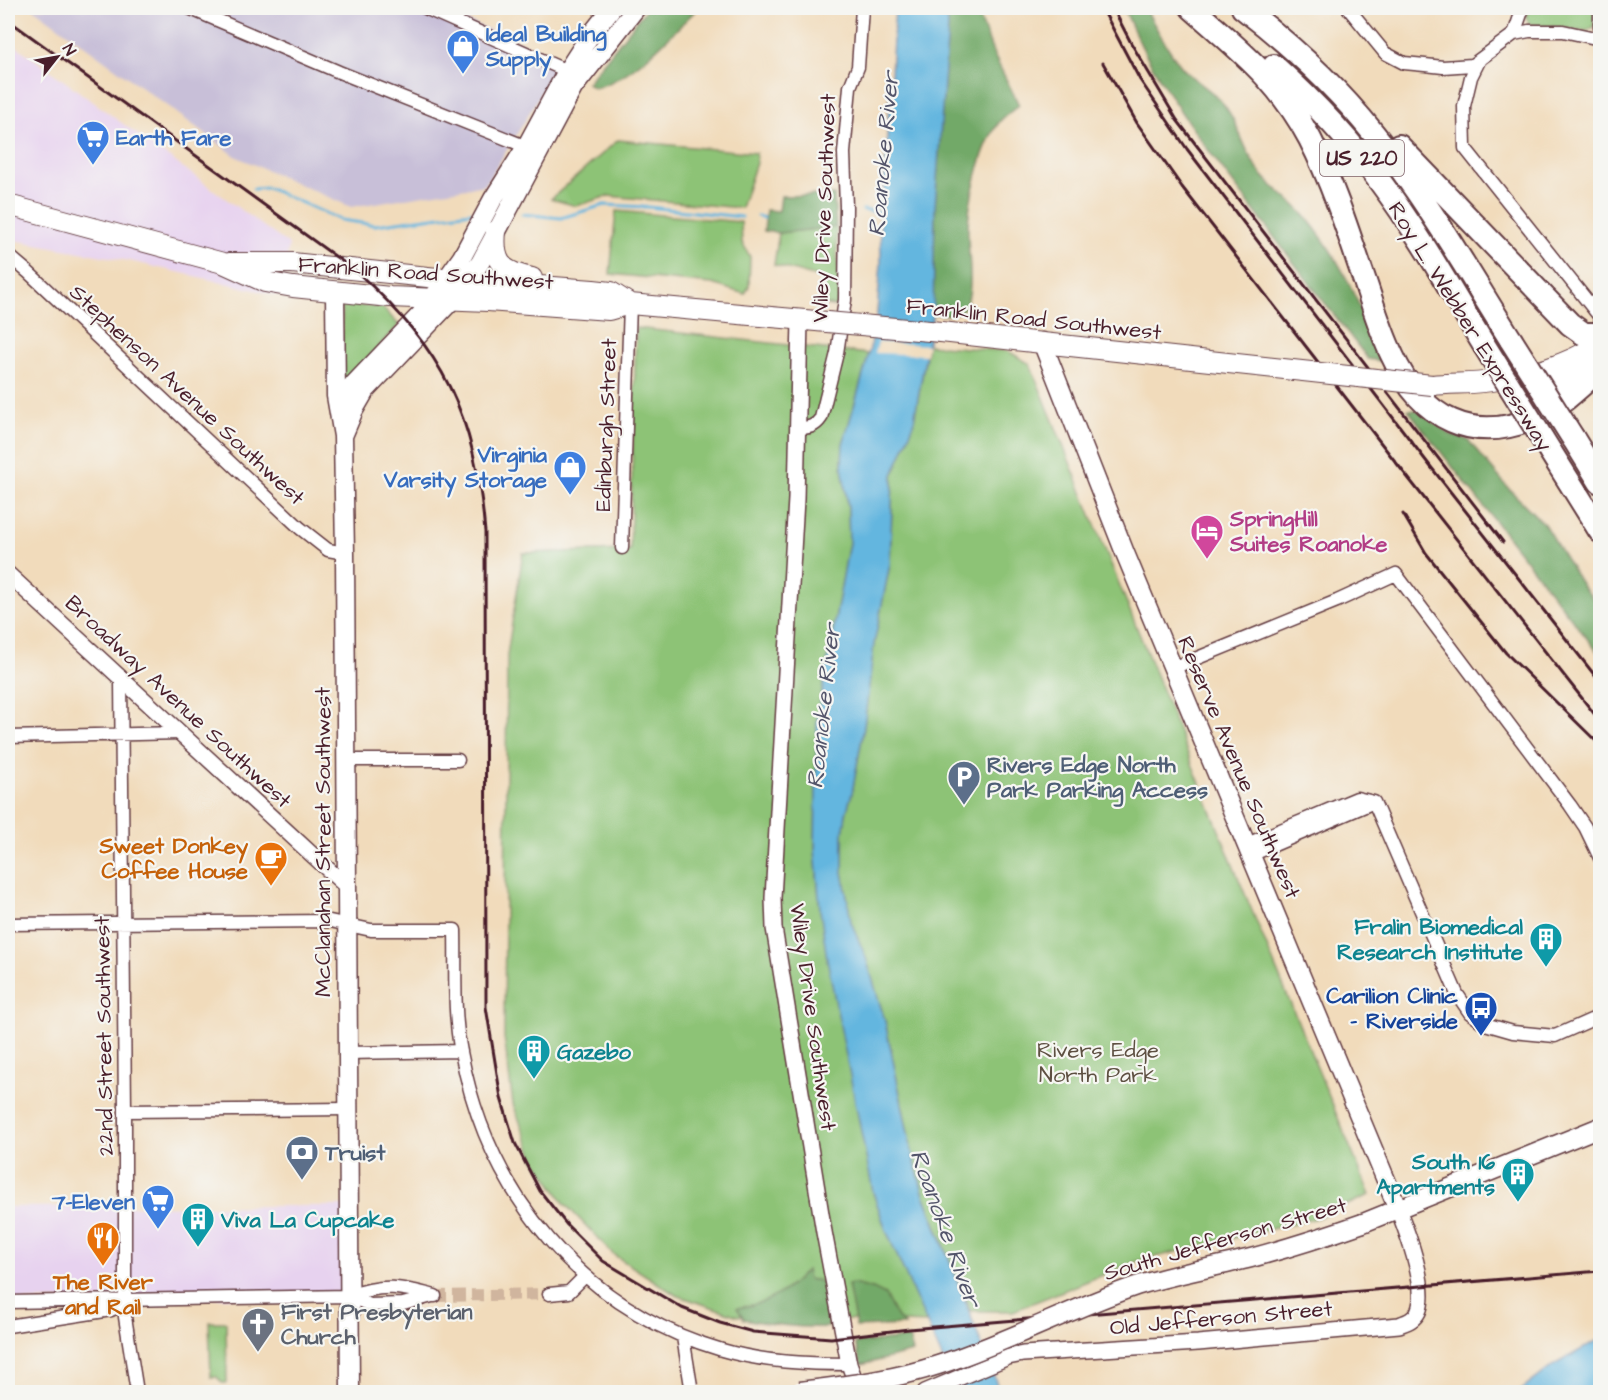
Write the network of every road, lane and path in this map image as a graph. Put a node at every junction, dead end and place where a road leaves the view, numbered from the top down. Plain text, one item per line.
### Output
1 (189, 8) edge
2 (425, 8) edge
3 (612, 8) edge
4 (636, 8) edge
5 (861, 8) edge
6 (1192, 8) edge
7 (1199, 8) edge
8 (1243, 8) edge
9 (1348, 8) edge
10 (1523, 8) edge
11 (1600, 8) edge
12 (1600, 27) edge
13 (1514, 34) junction
14 (1600, 39) edge
15 (1291, 47) junction
16 (1479, 61) junction
17 (572, 76) junction
18 (532, 150) junction
19 (8, 205) edge
20 (496, 231) junction
21 (8, 255) edge
22 (223, 263) junction
23 (457, 279) junction
24 (593, 290) junction
25 (335, 293) junction
26 (432, 299) junction
27 (453, 299) junction
28 (630, 304) junction
29 (800, 320) junction
30 (1600, 325) edge
31 (1042, 342) junction
32 (1600, 344) edge
33 (1600, 362) edge
34 (1600, 369) edge
35 (1432, 385) junction
36 (798, 428) junction
37 (343, 436) junction
38 (1600, 482) edge
39 (1600, 531) edge
40 (622, 548) dead end
41 (345, 553) junction
42 (8, 574) edge
43 (1173, 668) junction
44 (121, 678) junction
45 (180, 733) junction
46 (121, 735) junction
47 (8, 737) edge
48 (345, 760) junction
49 (458, 760) dead end
50 (1249, 850) junction
51 (1600, 858) edge
52 (346, 886) junction
53 (122, 923) junction
54 (8, 924) edge
55 (347, 924) junction
56 (1600, 1016) edge
57 (460, 1051) junction
58 (347, 1053) junction
59 (348, 1109) junction
60 (125, 1111) junction
61 (1600, 1127) edge
62 (1398, 1209) junction
63 (585, 1276) junction
64 (549, 1294) tunnel mouth
65 (349, 1296) junction
66 (126, 1299) junction
67 (8, 1302) edge
68 (8, 1326) edge
69 (683, 1337) junction
70 (849, 1364) junction
71 (137, 1392) edge
72 (350, 1392) edge
73 (692, 1392) edge
74 (793, 1392) edge
75 (859, 1392) edge
76 (925, 1392) edge

1 - 18 street
2 - 17 street
3 - 17 main road
4 - 17 main road
5 - 36 street, Wiley Drive Southwest
6 - 34 highway
7 - 39 highway, Roy L. Webber Expressway / US 220, bridge
8 - 15 highway, Roy L. Webber Expressway / US 220
9 - 16 street
10 - 13 street
11 - 12 street
13 - 14 street
13 - 16 street
15 - 30 highway
15 - 38 highway, Roy L. Webber Expressway / US 220, bridge
16 - 30 street
17 - 18 main road
18 - 20 main road
18 - 23 main road
19 - 22 main road, Franklin Road Southwest
20 - 23 main road
20 - 24 main road
21 - 41 street, Stephenson Avenue Southwest
22 - 23 main road, Franklin Road Southwest
22 - 25 main road, Franklin Road Southwest
23 - 24 main road, Franklin Road Southwest
23 - 26 main road
23 - 27 main road
24 - 28 main road, Franklin Road Southwest
25 - 26 main road, Franklin Road Southwest
25 - 37 main road, McClanahan Street Southwest
26 - 27 main road, Franklin Road Southwest
26 - 37 main road
27 - 28 main road, Franklin Road Southwest
27 - 37 main road
28 - 29 main road, Franklin Road Southwest
28 - 40 street, Edinburgh Street
29 - 31 main road, Franklin Road Southwest, bridge
29 - 36 street, Wiley Drive Southwest
31 - 35 main road, Franklin Road Southwest, bridge
31 - 43 main road, Reserve Avenue Southwest
32 - 35 main road, Franklin Road Southwest
33 - 35 main road, Franklin Road Southwest
36 - 70 street, Wiley Drive Southwest
37 - 41 main road, McClanahan Street Southwest
41 - 48 main road, McClanahan Street Southwest
42 - 44 street, Broadway Avenue Southwest
43 - 50 main road, Reserve Avenue Southwest
43 - 51 street
44 - 45 street, Broadway Avenue Southwest
44 - 46 street, 22nd Street Southwest
45 - 46 street
45 - 52 street, Broadway Avenue Southwest
46 - 47 street
46 - 53 street, 22nd Street Southwest
48 - 49 street
48 - 52 main road, McClanahan Street Southwest
50 - 56 street
50 - 62 main road, Reserve Avenue Southwest
52 - 55 main road, McClanahan Street Southwest
53 - 54 street
53 - 55 street
53 - 60 street, 22nd Street Southwest
55 - 57 street
55 - 58 main road, McClanahan Street Southwest
57 - 58 street
57 - 63 street
58 - 59 main road, McClanahan Street Southwest
59 - 60 street
59 - 65 main road, McClanahan Street Southwest
60 - 66 street, 22nd Street Southwest
61 - 62 main road, South Jefferson Street
62 - 74 main road, South Jefferson Street, bridge
62 - 76 street, Old Jefferson Street
63 - 64 street
63 - 69 street
65 - 65 street
65 - 66 street
65 - 72 main road, McClanahan Street Southwest
66 - 67 street
66 - 68 street
66 - 71 street, 22nd Street Southwest
69 - 70 street
69 - 73 street
70 - 75 street, Wiley Drive Southwest

